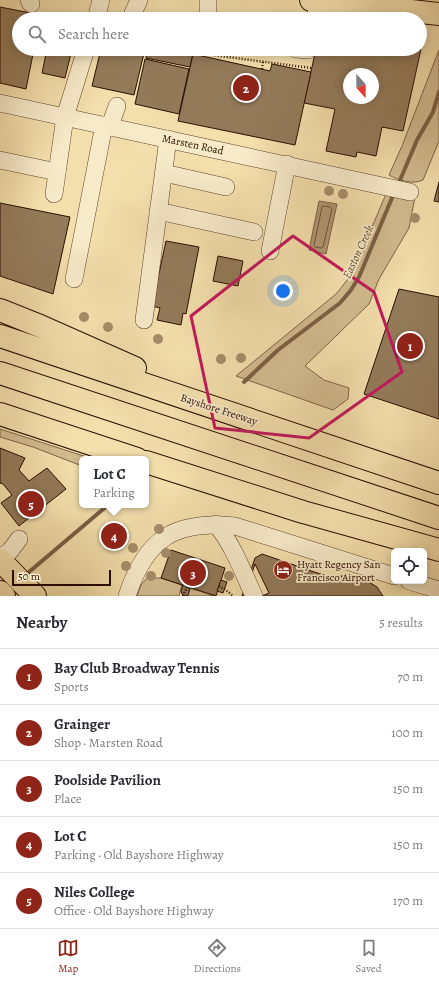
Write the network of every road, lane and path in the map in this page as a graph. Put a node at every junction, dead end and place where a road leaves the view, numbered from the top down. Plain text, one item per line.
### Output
1 (102, 0) edge
2 (208, 0) edge
3 (315, 7) edge
4 (98, 12) edge
5 (208, 12) edge
6 (404, 12) edge
7 (427, 13) edge
8 (439, 14) edge
9 (84, 56) edge
10 (220, 56) edge
11 (263, 62) junction
12 (310, 68) dead end
13 (262, 69) dead end
14 (0, 103) edge
15 (117, 106) dead end
16 (65, 117) junction
17 (107, 126) junction
18 (168, 139) junction
19 (0, 160) edge
20 (287, 164) junction
21 (57, 172) junction
22 (164, 173) junction
23 (226, 187) dead end
24 (410, 192) dead end
25 (54, 194) dead end
26 (158, 210) junction
27 (254, 232) dead end
28 (270, 251) dead end
29 (74, 279) dead end
30 (0, 310) edge
31 (144, 320) dead end
32 (0, 336) edge
33 (0, 373) edge
34 (0, 414) edge
35 (249, 419) junction
36 (128, 456) edge
37 (149, 463) edge
38 (439, 482) edge
39 (439, 518) edge
40 (216, 524) junction
41 (19, 539) dead end
42 (439, 550) edge
43 (0, 559) edge
44 (391, 575) edge
45 (420, 584) edge
46 (219, 586) dead end
47 (186, 587) dead end
48 (439, 590) edge
49 (0, 592) edge
50 (4, 596) edge
51 (35, 596) edge
52 (127, 596) edge
53 (183, 596) edge
54 (233, 596) edge
55 (254, 596) edge

1 - 4 street
2 - 5 street
3 - 6 main road
7 - 8 main road
9 - 16 street
10 - 11 path
11 - 12 path
11 - 13 path
14 - 16 street, Marsten Road
15 - 17 street
16 - 17 street, Marsten Road
16 - 21 street
17 - 18 street, Marsten Road
17 - 29 street
18 - 20 street, Marsten Road
18 - 22 street
19 - 21 street
20 - 24 street, Marsten Road
20 - 28 street
21 - 25 street
22 - 23 street
22 - 26 street
26 - 27 street
26 - 31 street
30 - 35 main road
32 - 35 main road, Bayshore Freeway
33 - 39 main road
34 - 36 main road
35 - 38 main road, Bayshore Freeway
37 - 42 main road
40 - 44 street
40 - 52 street
40 - 55 street
41 - 43 street
43 - 51 main road
45 - 48 street
46 - 54 path
47 - 53 path
49 - 50 main road

